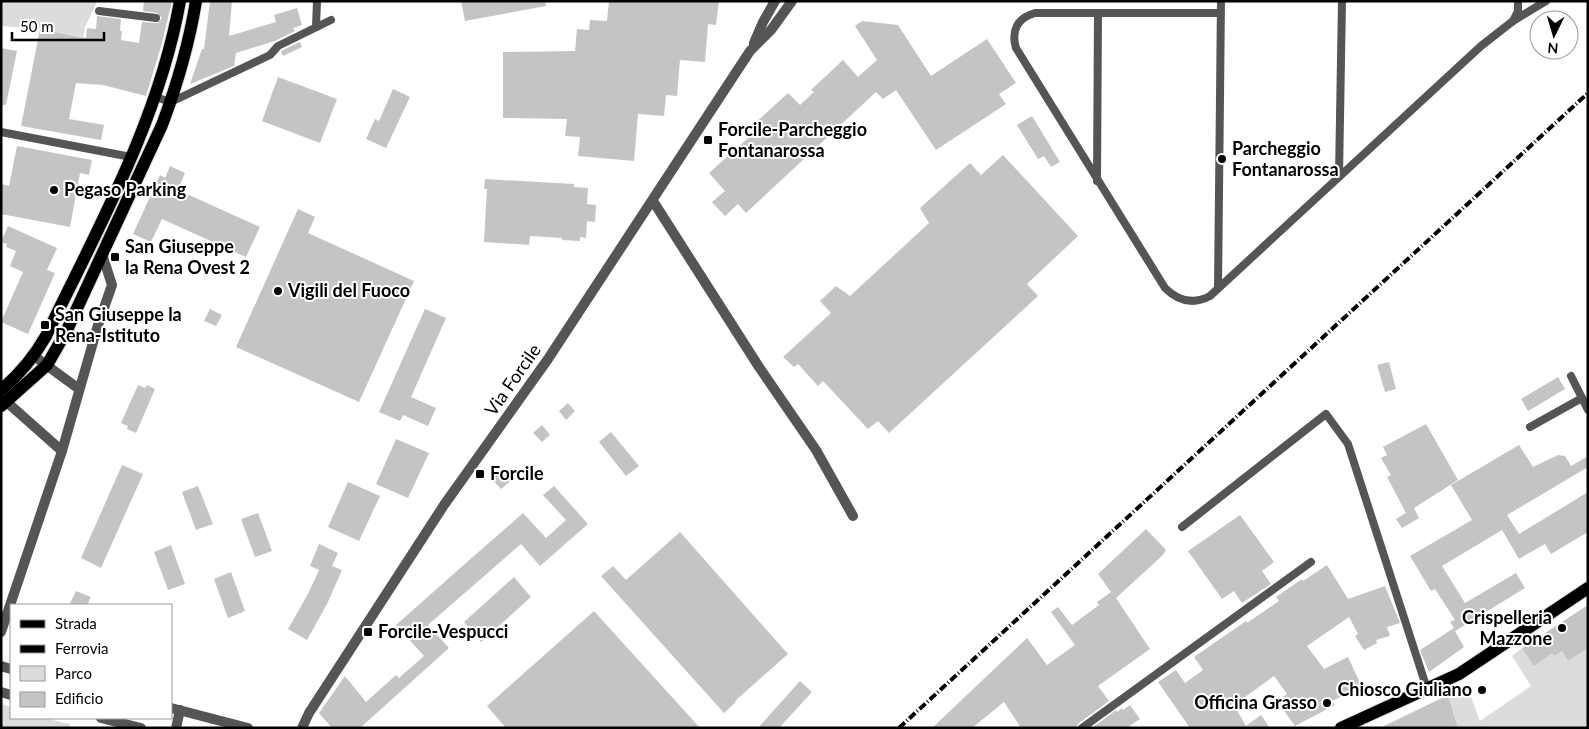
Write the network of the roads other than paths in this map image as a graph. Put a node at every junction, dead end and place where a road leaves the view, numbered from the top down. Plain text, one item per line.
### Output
1 (180, 1) edge
2 (196, 1) edge
3 (317, 1) edge
4 (775, 1) edge
5 (792, 1) edge
6 (1221, 1) edge
7 (1342, 1) edge
8 (1518, 1) edge
9 (1546, 1) edge
10 (99, 11) dead end
11 (1098, 13) junction
12 (1220, 13) junction
13 (156, 18) dead end
14 (331, 20) dead end
15 (1513, 21) junction
16 (316, 27) junction
17 (750, 51) junction
18 (155, 97) junction
19 (170, 102) junction
20 (1, 132) edge
21 (131, 157) junction
22 (1340, 176) junction
23 (1097, 181) junction
24 (653, 201) junction
25 (100, 223) junction
26 (114, 230) junction
27 (102, 254) junction
28 (1218, 288) junction
29 (34, 356) junction
30 (47, 365) junction
31 (1571, 376) dead end
32 (79, 390) junction
33 (1582, 398) junction
34 (3, 399) edge
35 (1588, 410) edge
36 (1530, 427) dead end
37 (62, 451) junction
38 (853, 516) dead end
39 (1182, 527) dead end
40 (1311, 562) dead end
41 (1588, 588) edge
42 (10, 604) edge
43 (10, 605) edge
44 (1, 632) edge
45 (1427, 689) junction
46 (176, 709) edge
47 (105, 719) edge
48 (141, 728) edge
49 (176, 728) edge
50 (248, 728) edge
51 (302, 728) edge
52 (1082, 728) edge
53 (1341, 728) edge

1 - 18 main road
2 - 19 main road
3 - 16 lane
4 - 17 street
5 - 17 street
6 - 12 lane
7 - 22 lane
8 - 15 lane
9 - 15 lane
10 - 13 lane
11 - 12 lane
11 - 23 lane
11 - 23 lane
12 - 28 lane
14 - 16 lane
15 - 22 lane
16 - 19 lane
17 - 24 street, Via Forcile
18 - 19 lane
18 - 21 main road
19 - 26 main road
20 - 21 lane
21 - 25 main road
22 - 28 lane
23 - 28 lane
24 - 38 street
24 - 51 street, Via Forcile
25 - 26 street
25 - 29 main road
26 - 27 main road
27 - 30 main road
27 - 32 street
29 - 30 street
29 - 34 main road
30 - 32 street
30 - 34 main road
31 - 33 lane
32 - 37 street
33 - 35 lane
33 - 36 lane
34 - 37 street
37 - 42 street
39 - 45 lane
40 - 52 lane
41 - 45 main road
43 - 44 street
45 - 53 main road
46 - 49 street
46 - 50 street
47 - 48 street

